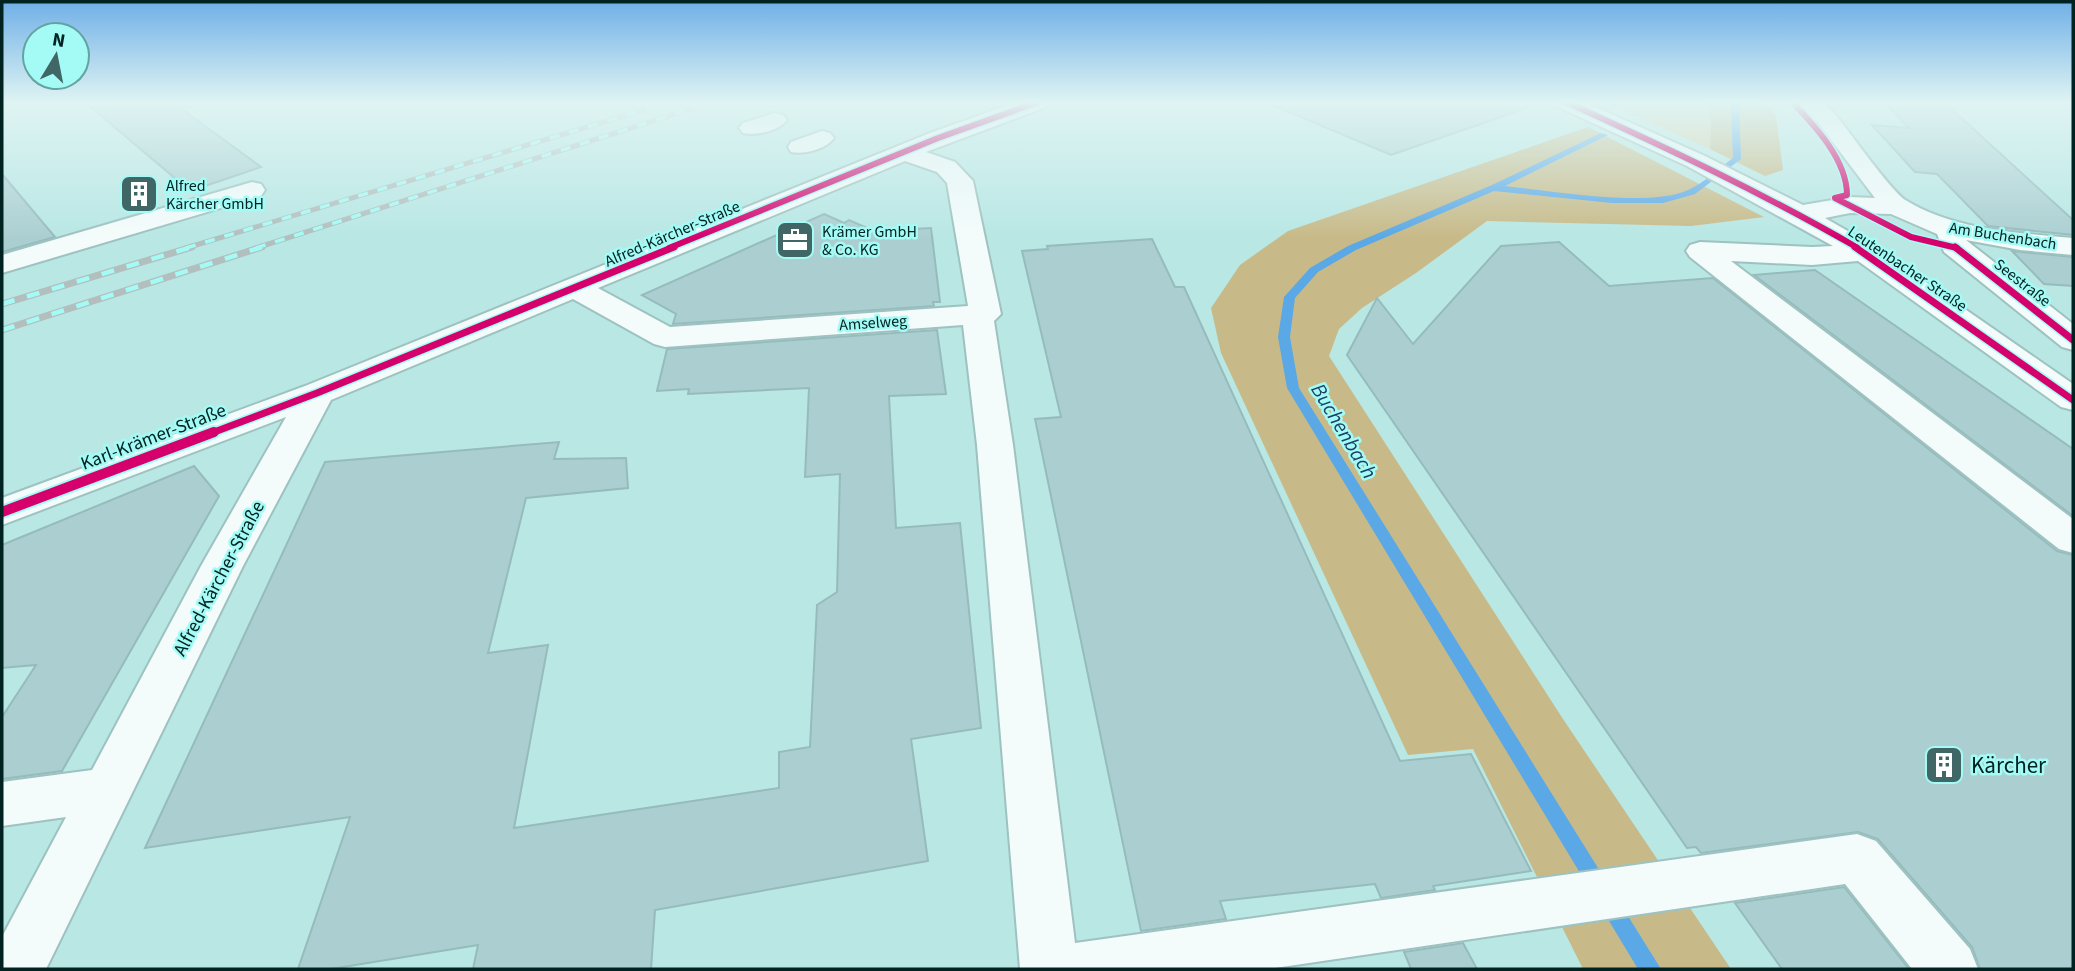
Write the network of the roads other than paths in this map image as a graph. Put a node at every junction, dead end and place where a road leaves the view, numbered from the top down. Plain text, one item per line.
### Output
1 (917, 147) edge
2 (1666, 147) edge
3 (1845, 147) edge
4 (904, 152) junction
5 (252, 190) dead end
6 (1887, 213) junction
7 (1811, 221) junction
8 (1952, 237) junction
9 (2073, 246) edge
10 (1864, 252) junction
11 (2, 264) edge
12 (575, 289) junction
13 (977, 314) junction
14 (2073, 340) edge
15 (317, 393) junction
16 (2073, 400) edge
17 (2, 512) edge
18 (2073, 539) edge
19 (108, 789) junction
20 (2, 804) edge
21 (16, 969) edge
22 (1049, 969) edge
23 (1080, 969) edge
24 (1948, 969) edge

1 - 4 street, Alfred-Kärcher-Straße
2 - 7 street, Leutenbacher Straße
3 - 6 street
4 - 12 street, Alfred-Kärcher-Straße
4 - 13 street
5 - 11 street
6 - 7 street
6 - 8 street, Am Buchenbach
7 - 10 street, Leutenbacher Straße
8 - 9 street, Am Buchenbach
8 - 14 street, Seestraße
10 - 16 street, Leutenbacher Straße
10 - 18 street
12 - 13 street, Amselweg
12 - 15 street, Alfred-Kärcher-Straße
13 - 22 street
15 - 17 street, Karl-Krämer-Straße
15 - 19 street, Alfred-Kärcher-Straße
19 - 20 street
19 - 21 street, Alfred-Kärcher-Straße
23 - 24 street

